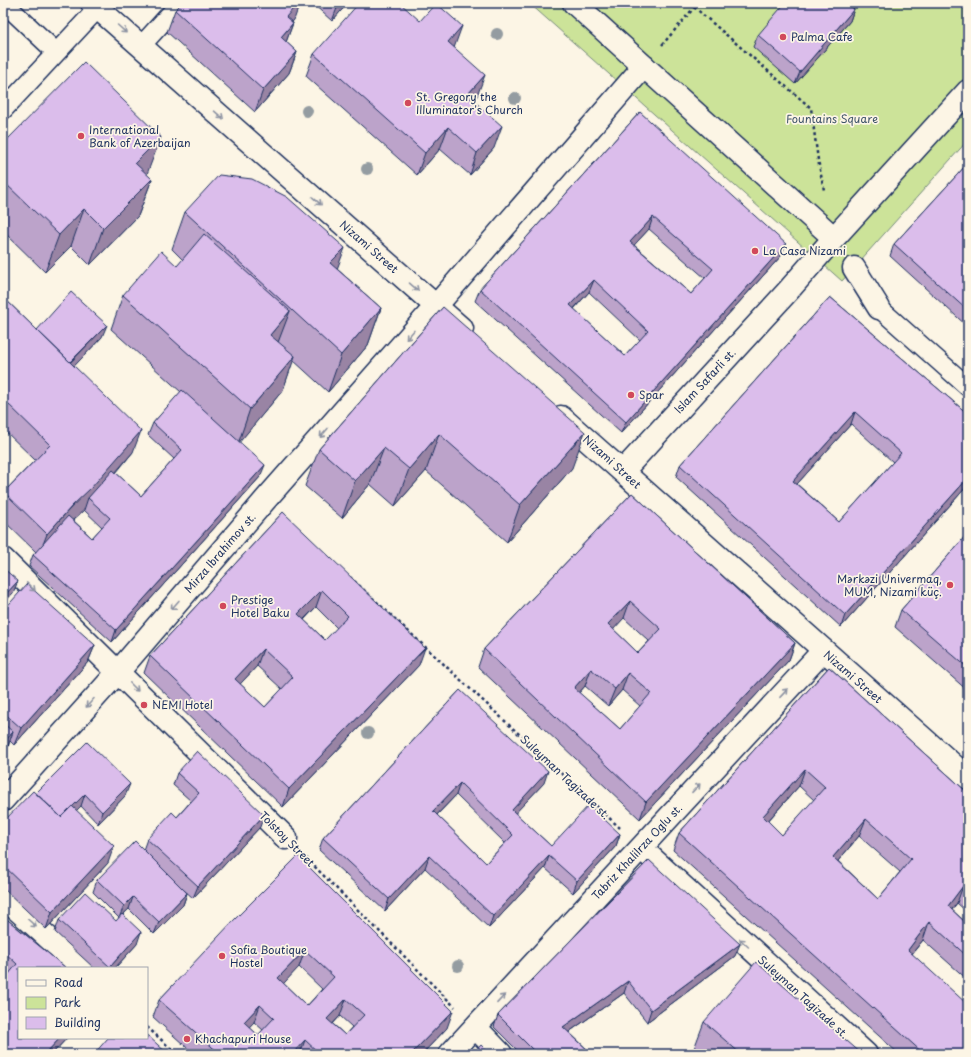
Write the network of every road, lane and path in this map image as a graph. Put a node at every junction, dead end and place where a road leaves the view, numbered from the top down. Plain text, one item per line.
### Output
1 (4, 3) edge
2 (180, 3) edge
3 (574, 3) edge
4 (698, 3) edge
5 (95, 5) edge
6 (694, 7) junction
7 (141, 46) junction
8 (56, 52) junction
9 (644, 66) junction
10 (968, 91) edge
11 (3, 110) edge
12 (818, 160) dead end
13 (834, 238) junction
14 (854, 268) dead end
15 (436, 306) junction
16 (879, 308) joint
17 (477, 342) edge
18 (968, 387) edge
19 (547, 404) edge
20 (623, 471) junction
21 (3, 559) edge
22 (348, 574) edge
23 (823, 650) junction
24 (118, 672) junction
25 (968, 778) edge
26 (3, 800) edge
27 (624, 832) dead end
28 (286, 838) dead end
29 (641, 848) junction
30 (303, 855) dead end
31 (3, 897) edge
32 (81, 967) edge
33 (458, 1011) dead end
34 (475, 1027) junction
35 (148, 1028) edge
36 (177, 1054) edge
37 (450, 1054) edge
38 (501, 1054) edge
39 (866, 1054) edge

1 - 8 lane
2 - 7 lane
3 - 9 street
4 - 6 path
5 -> 7 street, Nizami Street
5 - 8 lane
6 - 9 path
6 - 12 path
7 -> 15 street, Nizami Street
8 - 11 lane
9 - 13 street
9 - 15 street, Mirza Ibrahimov st.
10 - 13 street, Islam Safarli st.
13 - 20 street, Islam Safarli st.
14 - 16 street
15 - 17 street, Nizami Street
15 -> 24 street, Mirza Ibrahimov st.
16 - 18 lane
19 - 20 street, Nizami Street
20 - 23 street, Nizami Street
21 -> 24 street, Tolstoy Street
22 - 27 path
23 - 25 street, Nizami Street
29 -> 23 street, Tabriz Khalilrza Oglu st.
24 -> 26 street, Mirza Ibrahimov st.
24 -> 28 street, Tolstoy Street
34 -> 29 street, Tabriz Khalilrza Oglu st.
39 -> 29 street, Suleyman Tagizade st.
30 - 33 path, Tolstoy Street
31 -> 32 street
34 - 37 street, Tabriz Khalilrza Oglu st.
34 - 38 street
35 - 36 path

